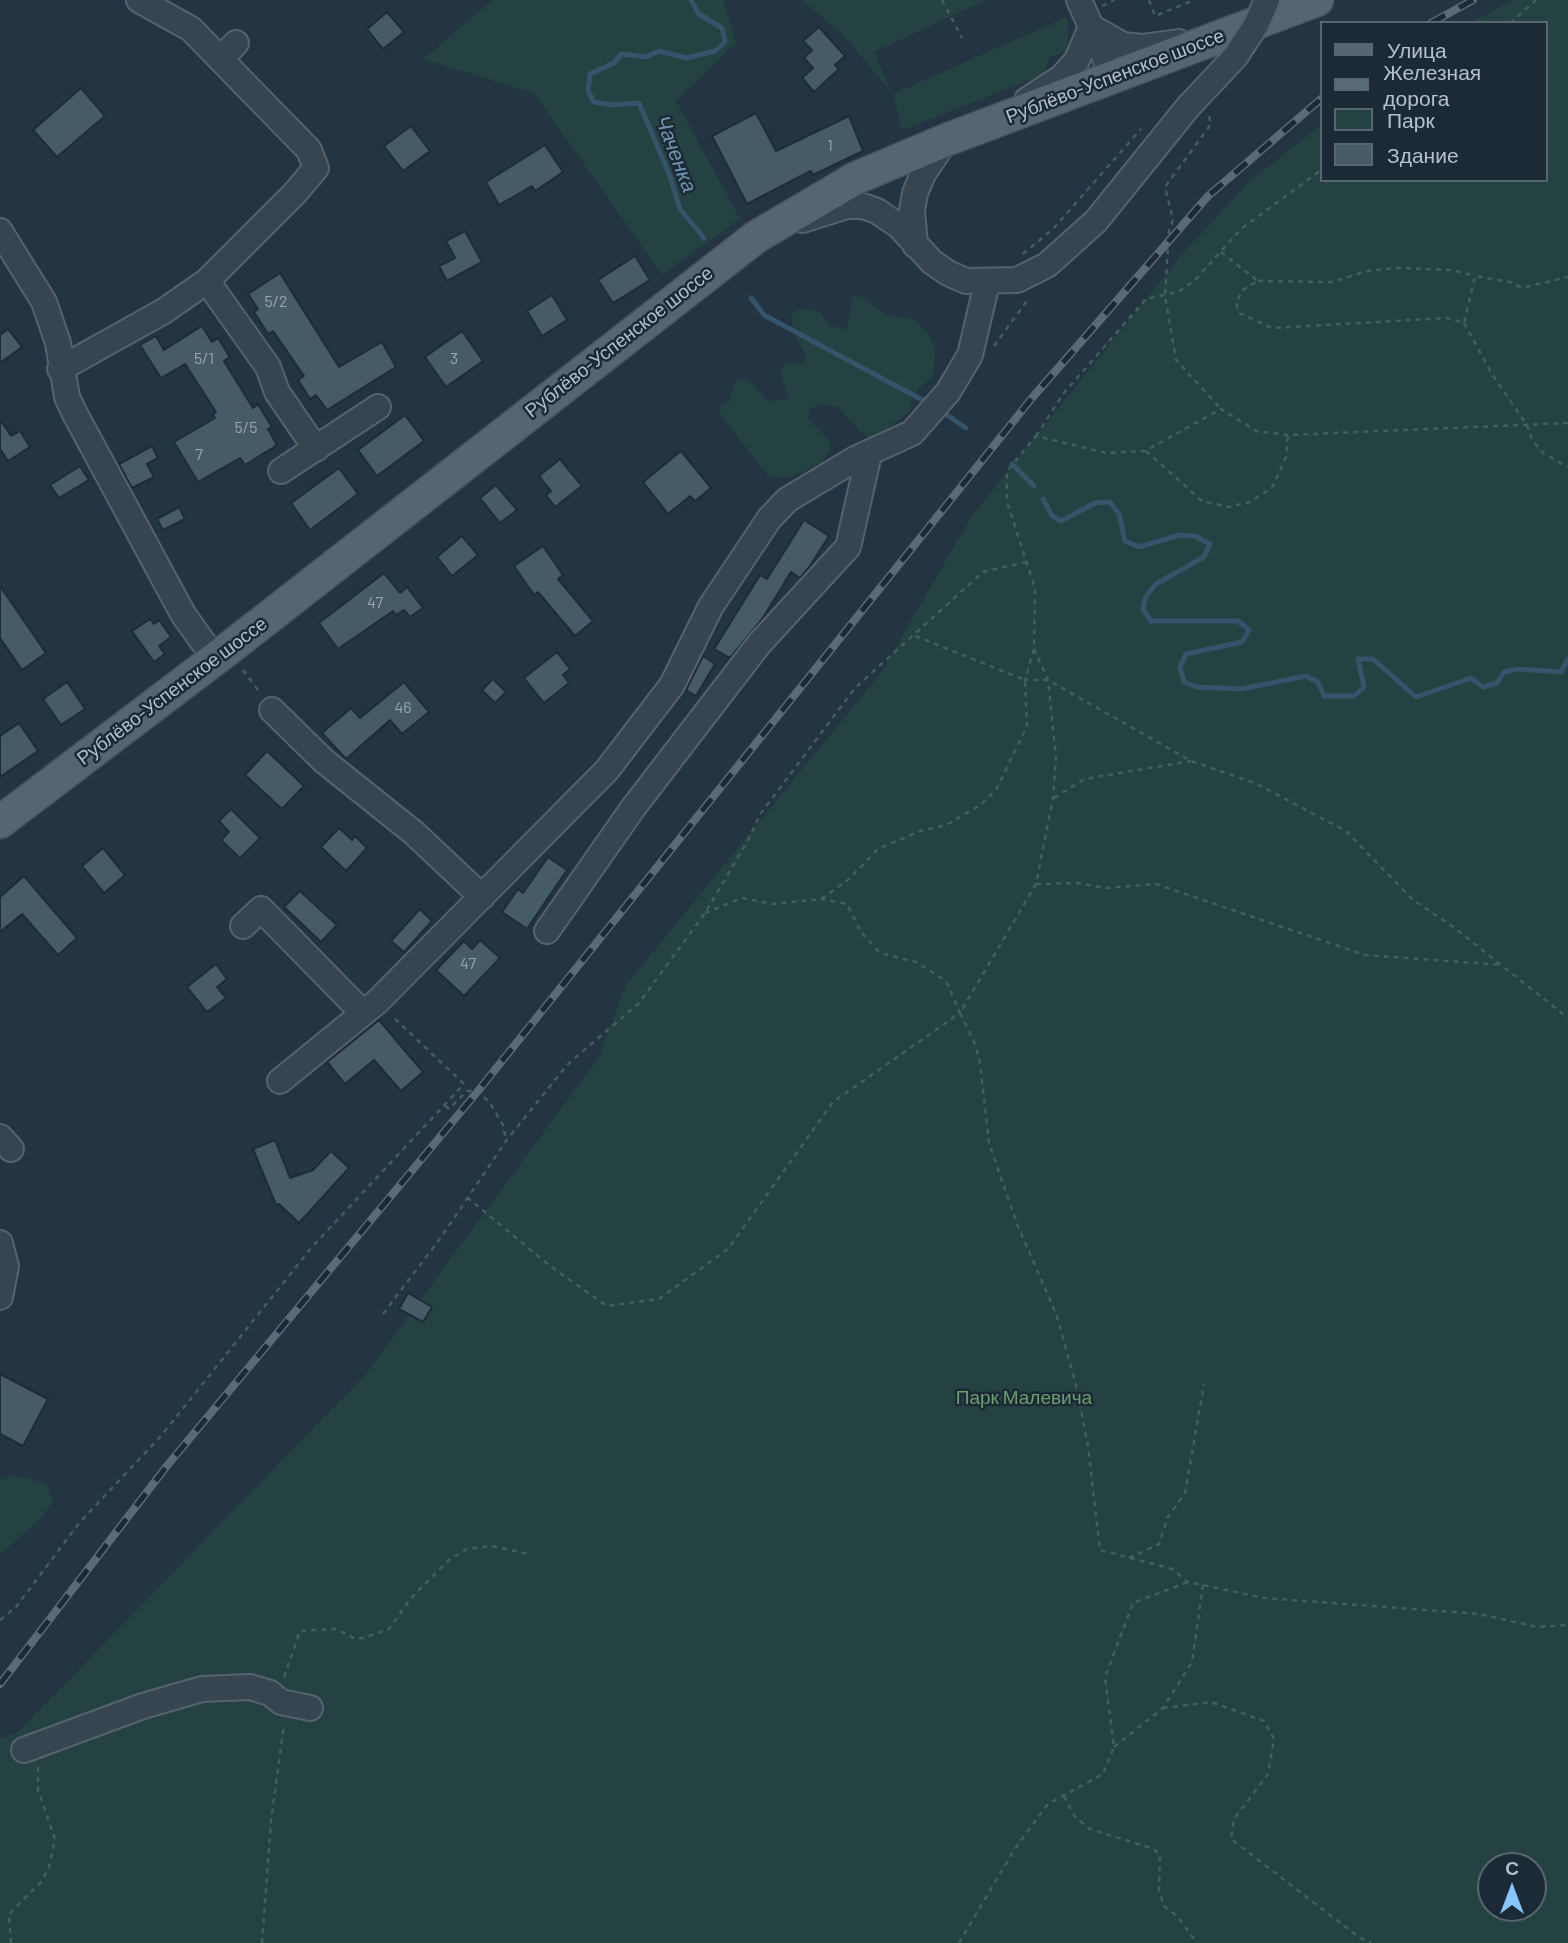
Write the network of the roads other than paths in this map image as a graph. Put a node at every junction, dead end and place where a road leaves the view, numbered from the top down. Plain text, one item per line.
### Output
1 (139, 0) edge
2 (1079, 0) edge
3 (1267, 0) edge
4 (1317, 0) edge
5 (1091, 27) junction
6 (1238, 30) junction
7 (1114, 78) junction
8 (995, 122) junction
9 (946, 140) junction
10 (0, 231) edge
11 (757, 237) junction
12 (915, 245) junction
13 (207, 281) junction
14 (987, 283) junction
15 (60, 369) junction
16 (378, 407) dead end
17 (316, 449) junction
18 (869, 454) junction
19 (281, 471) dead end
20 (221, 654) junction
21 (272, 710) road end
22 (0, 822) edge
23 (482, 897) junction
24 (243, 926) dead end
25 (547, 931) dead end
26 (370, 1007) junction
27 (280, 1081) dead end
28 (0, 1243) edge
29 (0, 1297) edge
30 (310, 1708) dead end
31 (24, 1750) road end

1 - 13 street
2 - 5 street
3 - 14 street, bridge
4 - 6 main road, Рублёво-Успенское шоссе
5 - 6 street
5 - 7 street
5 - 8 street
6 - 7 main road, Рублёво-Успенское шоссе
7 - 8 main road, Рублёво-Успенское шоссе
8 - 9 main road, Рублёво-Успенское шоссе
9 - 11 main road, Рублёво-Успенское шоссе
9 - 12 street
10 - 15 street
11 - 12 street
11 - 20 main road, Рублёво-Успенское шоссе
12 - 14 street
13 - 15 street
13 - 17 street
14 - 18 street
15 - 20 street
16 - 17 street
17 - 19 street
18 - 23 street
18 - 25 street
20 - 22 main road, Рублёво-Успенское шоссе
21 - 23 street
23 - 26 street
24 - 26 street
26 - 27 street
28 - 29 street
30 - 31 street

